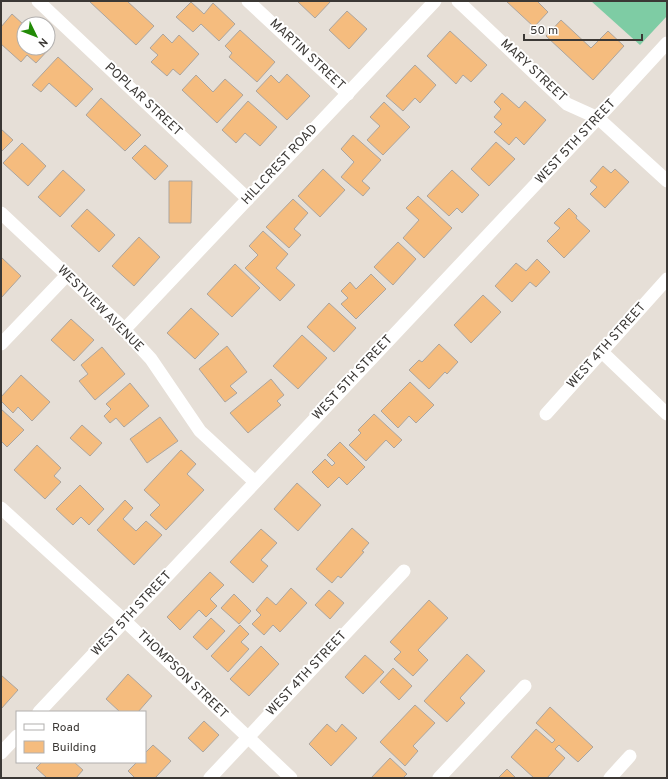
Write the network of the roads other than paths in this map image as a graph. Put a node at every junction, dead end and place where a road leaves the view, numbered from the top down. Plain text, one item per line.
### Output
1 (38, 1) edge
2 (248, 1) edge
3 (435, 1) edge
4 (458, 1) edge
5 (667, 43) edge
6 (348, 94) junction
7 (598, 118) junction
8 (667, 181) edge
9 (248, 199) junction
10 (1, 213) edge
11 (67, 274) junction
12 (667, 279) edge
13 (124, 330) junction
14 (1, 344) edge
15 (602, 352) junction
16 (546, 414) dead end
17 (667, 414) edge
18 (255, 482) junction
19 (1, 508) edge
20 (404, 571) dead end
21 (125, 621) junction
22 (525, 686) dead end
23 (40, 711) edge
24 (16, 737) edge
25 (248, 737) junction
26 (1, 753) edge
27 (630, 756) dead end
28 (210, 778) edge
29 (291, 778) edge
30 (439, 778) edge
31 (610, 778) edge

1 - 9 street, POPLAR STREET
2 - 6 street, MARTIN STREET
3 - 6 street, HILLCREST ROAD
4 - 7 street, MARY STREET
5 - 7 street, WEST 5TH STREET
6 - 9 street, HILLCREST ROAD
7 - 8 street, MARY STREET
7 - 18 street, WEST 5TH STREET
9 - 13 street, HILLCREST ROAD
10 - 11 street, WESTVIEW AVENUE
11 - 13 street, WESTVIEW AVENUE
11 - 14 street
12 - 15 street, WEST 4TH STREET
13 - 18 street, WESTVIEW AVENUE
15 - 16 street, WEST 4TH STREET
15 - 17 street
18 - 21 street, WEST 5TH STREET
19 - 21 street, THOMPSON STREET
20 - 25 street, WEST 4TH STREET
21 - 23 street, WEST 5TH STREET
21 - 25 street, THOMPSON STREET
22 - 30 street
24 - 26 street
25 - 28 street, WEST 4TH STREET
25 - 29 street, THOMPSON STREET
27 - 31 street

